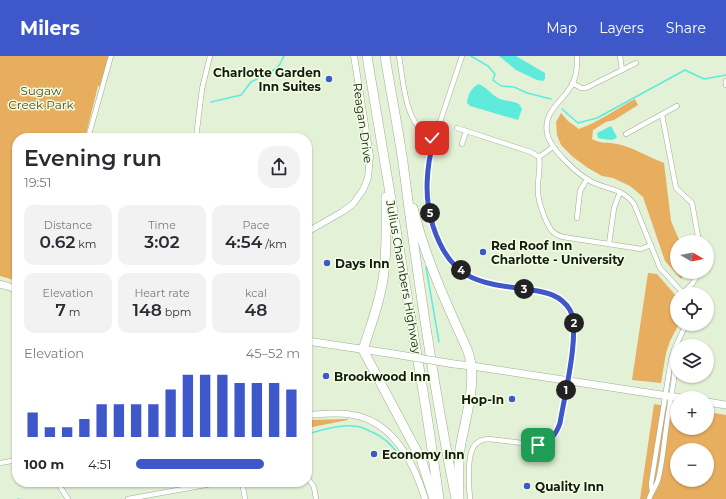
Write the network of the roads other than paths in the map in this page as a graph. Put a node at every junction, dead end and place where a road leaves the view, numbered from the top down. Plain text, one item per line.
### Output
1 (111, 56) edge
2 (210, 56) edge
3 (354, 56) edge
4 (367, 56) edge
5 (385, 56) edge
6 (400, 56) edge
7 (462, 56) edge
8 (577, 56) edge
9 (620, 56) edge
10 (636, 64) dead end
11 (622, 70) junction
12 (726, 81) edge
13 (572, 83) junction
14 (726, 85) edge
15 (677, 106) dead end
16 (662, 115) junction
17 (457, 128) dead end
18 (466, 131) junction
19 (89, 133) edge
20 (197, 133) edge
21 (626, 134) dead end
22 (434, 140) junction
23 (462, 144) dead end
24 (553, 147) junction
25 (539, 157) junction
26 (404, 168) junction
27 (386, 174) junction
28 (587, 179) junction
29 (620, 192) junction
30 (577, 218) dead end
31 (312, 229) edge
32 (698, 235) edge
33 (609, 244) junction
34 (651, 245) junction
35 (695, 279) edge
36 (0, 284) edge
37 (677, 287) edge
38 (689, 287) edge
39 (12, 288) edge
40 (683, 331) edge
41 (312, 342) edge
42 (364, 350) junction
43 (472, 366) junction
44 (567, 381) junction
45 (668, 396) junction
46 (714, 403) edge
47 (726, 405) edge
48 (312, 415) edge
49 (12, 461) edge
50 (0, 463) edge
51 (312, 485) edge
52 (61, 487) edge
53 (194, 487) edge
54 (243, 487) edge
55 (68, 499) edge
56 (128, 499) edge
57 (245, 499) edge
58 (316, 499) edge
59 (425, 499) edge
60 (434, 499) edge
61 (439, 499) edge
62 (456, 499) edge
63 (459, 499) edge
64 (470, 499) edge
65 (649, 499) edge

1 - 19 street
2 - 20 street
3 - 31 street, Reagan Drive
4 - 27 highway, Julius Chambers Highway
5 - 26 highway, Julius Chambers Highway
6 - 22 street
7 - 22 street
8 - 13 street
9 - 11 street
10 - 11 street
11 - 13 street
12 - 14 street
13 - 24 street
15 - 16 street
16 - 21 street
16 - 32 street
17 - 18 street
18 - 23 street
18 - 25 street
22 - 44 street
24 - 25 street
24 - 28 street
25 - 33 street
26 - 43 highway
26 - 62 highway, Julius Chambers Highway
27 - 42 highway
27 - 61 highway, Julius Chambers Highway
28 - 29 street
28 - 30 street
29 - 33 street
29 - 34 street
33 - 34 street
34 - 37 street
35 - 38 street
36 - 39 main road
40 - 45 street
41 - 42 main road
42 - 43 main road, bridge
42 - 60 highway
43 - 44 main road
43 - 63 highway
44 - 45 main road
44 - 64 street
45 - 65 street
46 - 47 main road
48 - 59 street
49 - 50 street
51 - 58 street
52 - 55 street
53 - 56 street
54 - 57 street

